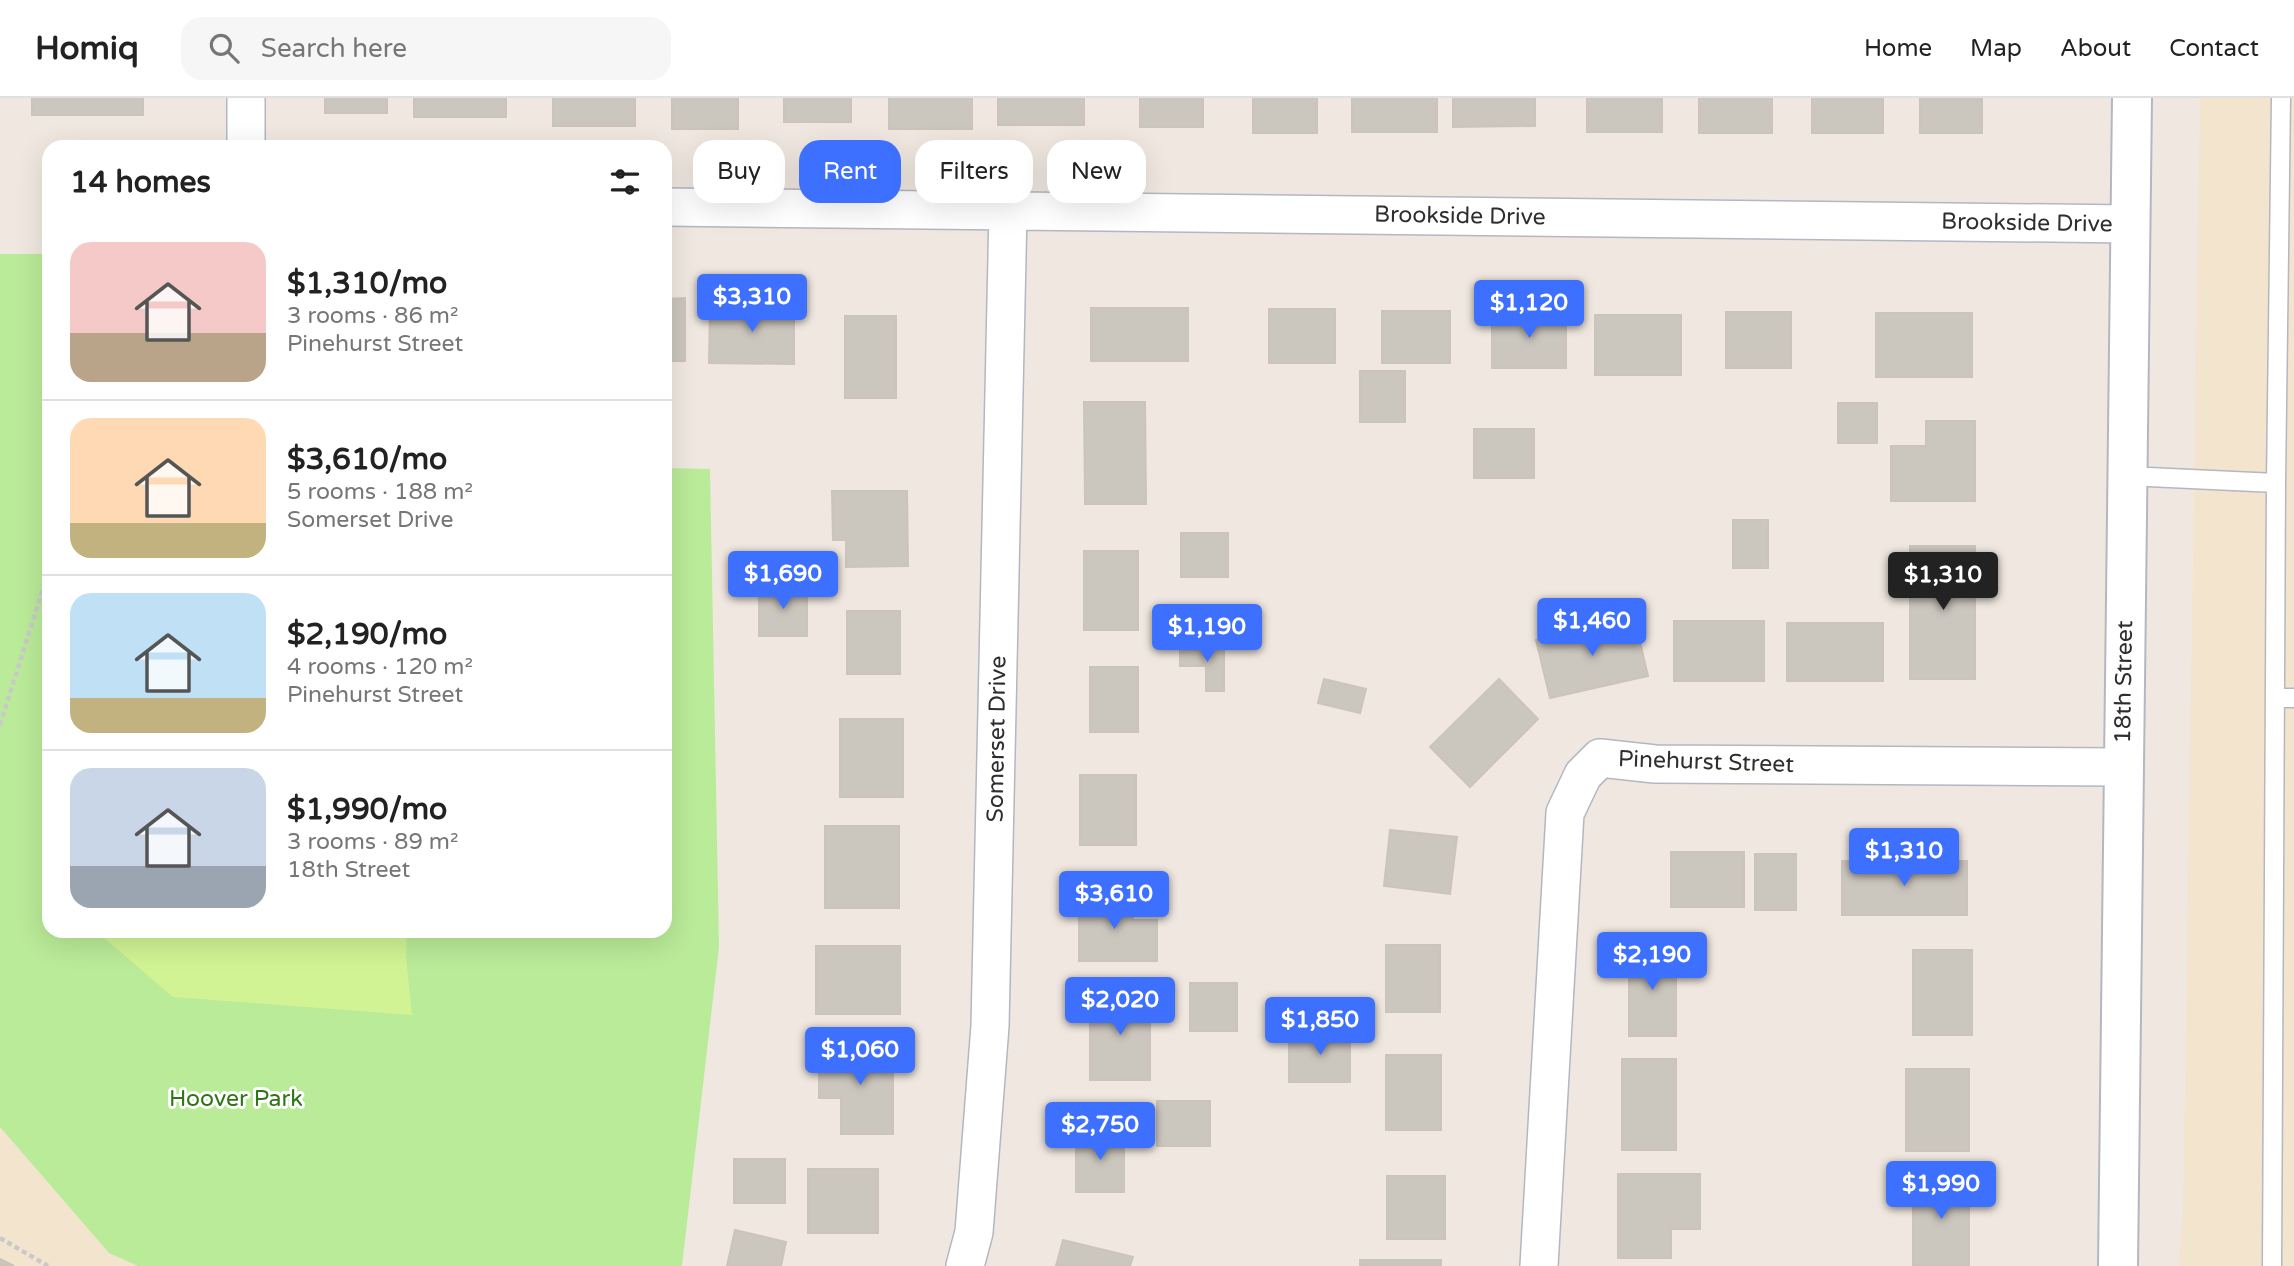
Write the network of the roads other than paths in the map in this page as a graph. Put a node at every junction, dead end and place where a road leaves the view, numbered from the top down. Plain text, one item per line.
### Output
1 (246, 98) edge
2 (2132, 98) edge
3 (2281, 98) edge
4 (246, 140) edge
5 (672, 207) edge
6 (1008, 211) junction
7 (2130, 224) junction
8 (2127, 476) junction
9 (2276, 483) junction
10 (2275, 698) junction
11 (2294, 698) edge
12 (2123, 767) junction
13 (965, 1266) edge
14 (1539, 1266) edge
15 (2118, 1266) edge
16 (2273, 1266) edge

1 - 4 street
2 - 7 street, 18th Street
3 - 9 lane
5 - 6 street, Brookside Drive
6 - 7 street, Brookside Drive
6 - 13 street, Somerset Drive
7 - 8 street, 18th Street
8 - 9 lane
8 - 12 street, 18th Street
9 - 10 lane
10 - 11 lane
10 - 16 lane
12 - 14 street, Pinehurst Street
12 - 15 street, 18th Street

